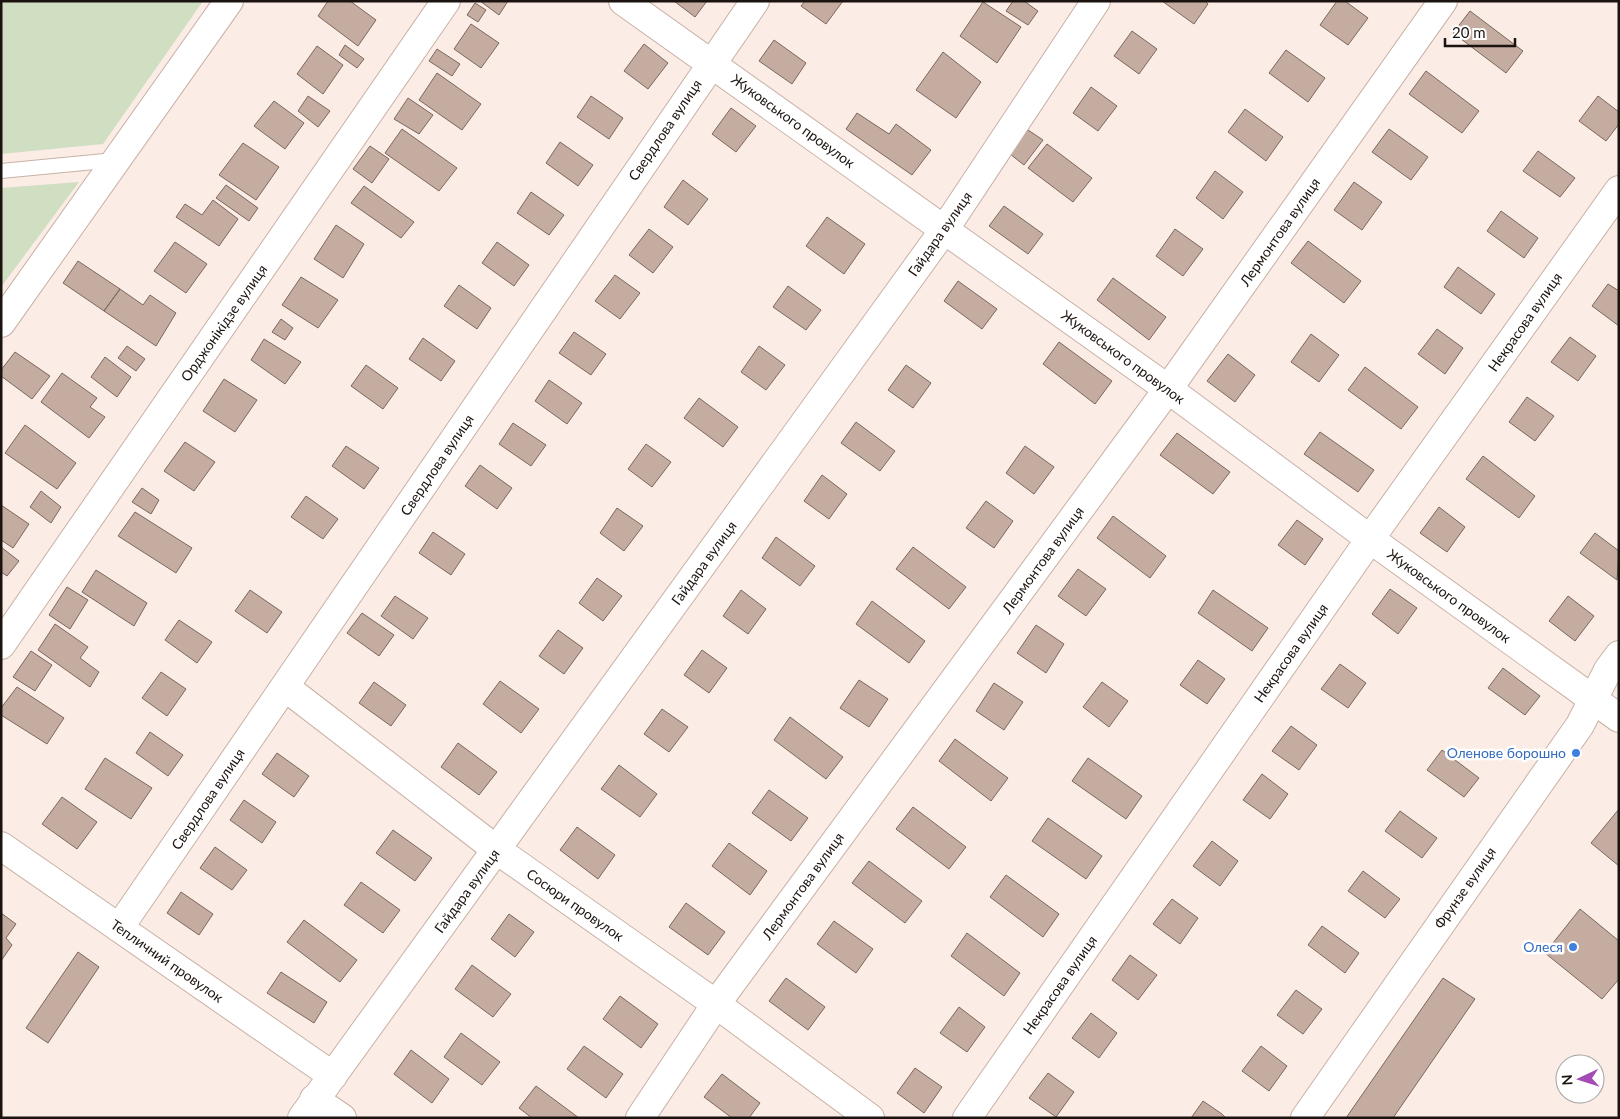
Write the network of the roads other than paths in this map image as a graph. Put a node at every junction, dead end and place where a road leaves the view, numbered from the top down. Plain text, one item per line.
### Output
1 (229, 1) edge
2 (446, 1) edge
3 (623, 1) edge
4 (755, 1) edge
5 (1096, 1) edge
6 (1444, 1) edge
7 (712, 62) junction
8 (116, 160) junction
9 (1, 171) edge
10 (1619, 190) edge
11 (944, 230) junction
12 (1, 323) edge
13 (1168, 389) junction
14 (1370, 540) junction
15 (1, 645) edge
16 (1619, 655) edge
17 (284, 687) junction
18 (1592, 699) junction
19 (1619, 718) edge
20 (1, 846) edge
21 (497, 850) junction
22 (120, 928) junction
23 (716, 1004) junction
24 (333, 1076) junction
25 (308, 1108) edge
26 (342, 1118) edge
27 (640, 1118) edge
28 (870, 1118) edge
29 (967, 1118) edge
30 (1305, 1118) edge

1 - 8 street
2 - 15 street, Орджонікідзе вулиця
3 - 7 street, Жуковського провулок
4 - 7 street, Свердлова вулиця
5 - 11 street, Гайдара вулиця
6 - 13 street, Лермонтова вулиця
7 - 11 street, Жуковського провулок
7 - 17 street, Свердлова вулиця
8 - 9 lane
8 - 12 street
10 - 14 street, Некрасова вулиця
11 - 13 street, Жуковського провулок
11 - 21 street, Гайдара вулиця
13 - 14 street, Жуковського провулок
13 - 23 street, Лермонтова вулиця
14 - 18 street, Жуковського провулок
14 - 29 street, Некрасова вулиця
16 - 18 street, Фрунзе вулиця
17 - 21 street, Сосюри провулок
17 - 22 street, Свердлова вулиця
18 - 19 street, Жуковського провулок
18 - 30 street, Фрунзе вулиця
20 - 22 street, Тепличний провулок
21 - 23 street, Сосюри провулок
21 - 24 street, Гайдара вулиця
22 - 24 street, Тепличний провулок
23 - 27 street, Лермонтова вулиця
23 - 28 street, Сосюри провулок
24 - 25 street, Гайдара вулиця
25 - 26 street

